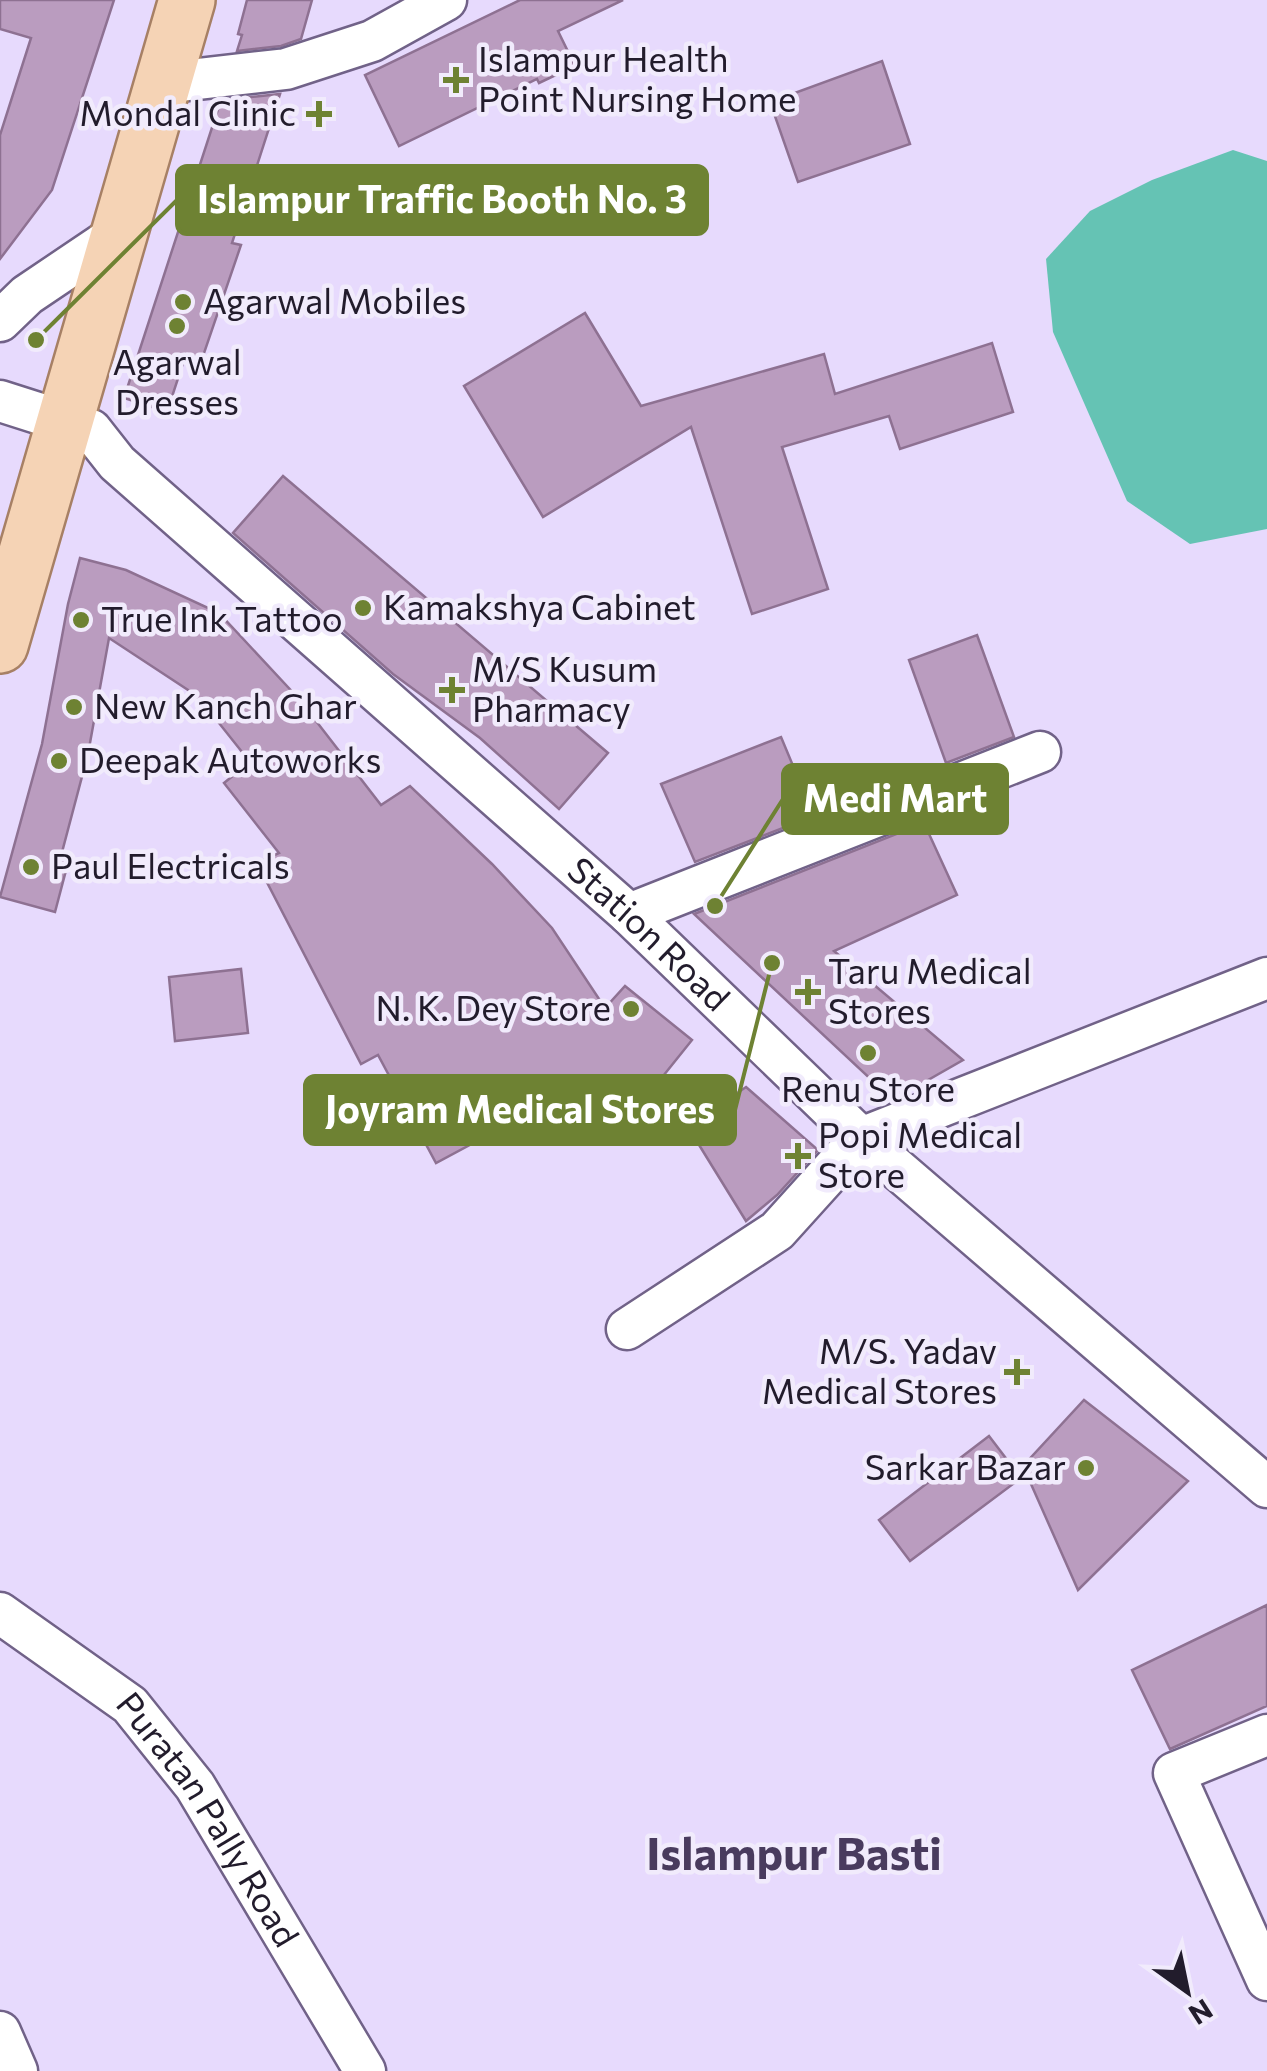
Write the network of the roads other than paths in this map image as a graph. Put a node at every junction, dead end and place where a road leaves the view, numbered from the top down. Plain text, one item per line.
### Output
1 (188, 0) edge
2 (446, 0) edge
3 (163, 83) junction
4 (119, 233) junction
5 (0, 321) edge
6 (0, 401) edge
7 (66, 422) junction
8 (0, 645) edge
9 (1040, 752) dead end
10 (629, 914) junction
11 (1267, 978) edge
12 (861, 1138) junction
13 (627, 1328) dead end
14 (1267, 1487) edge
15 (0, 1613) edge
16 (1267, 1735) edge
17 (1267, 1980) edge
18 (0, 2032) edge
19 (16, 2071) edge
20 (365, 2071) edge

1 - 3 main road
2 - 3 street
3 - 4 main road
4 - 5 street
4 - 7 main road
6 - 7 street, Station Road
7 - 8 main road
7 - 10 street, Station Road
9 - 10 street
10 - 12 street, Station Road
11 - 12 street
12 - 13 street
12 - 14 street, Station Road
15 - 20 street, Puratan Pally Road
16 - 17 street
18 - 19 street

